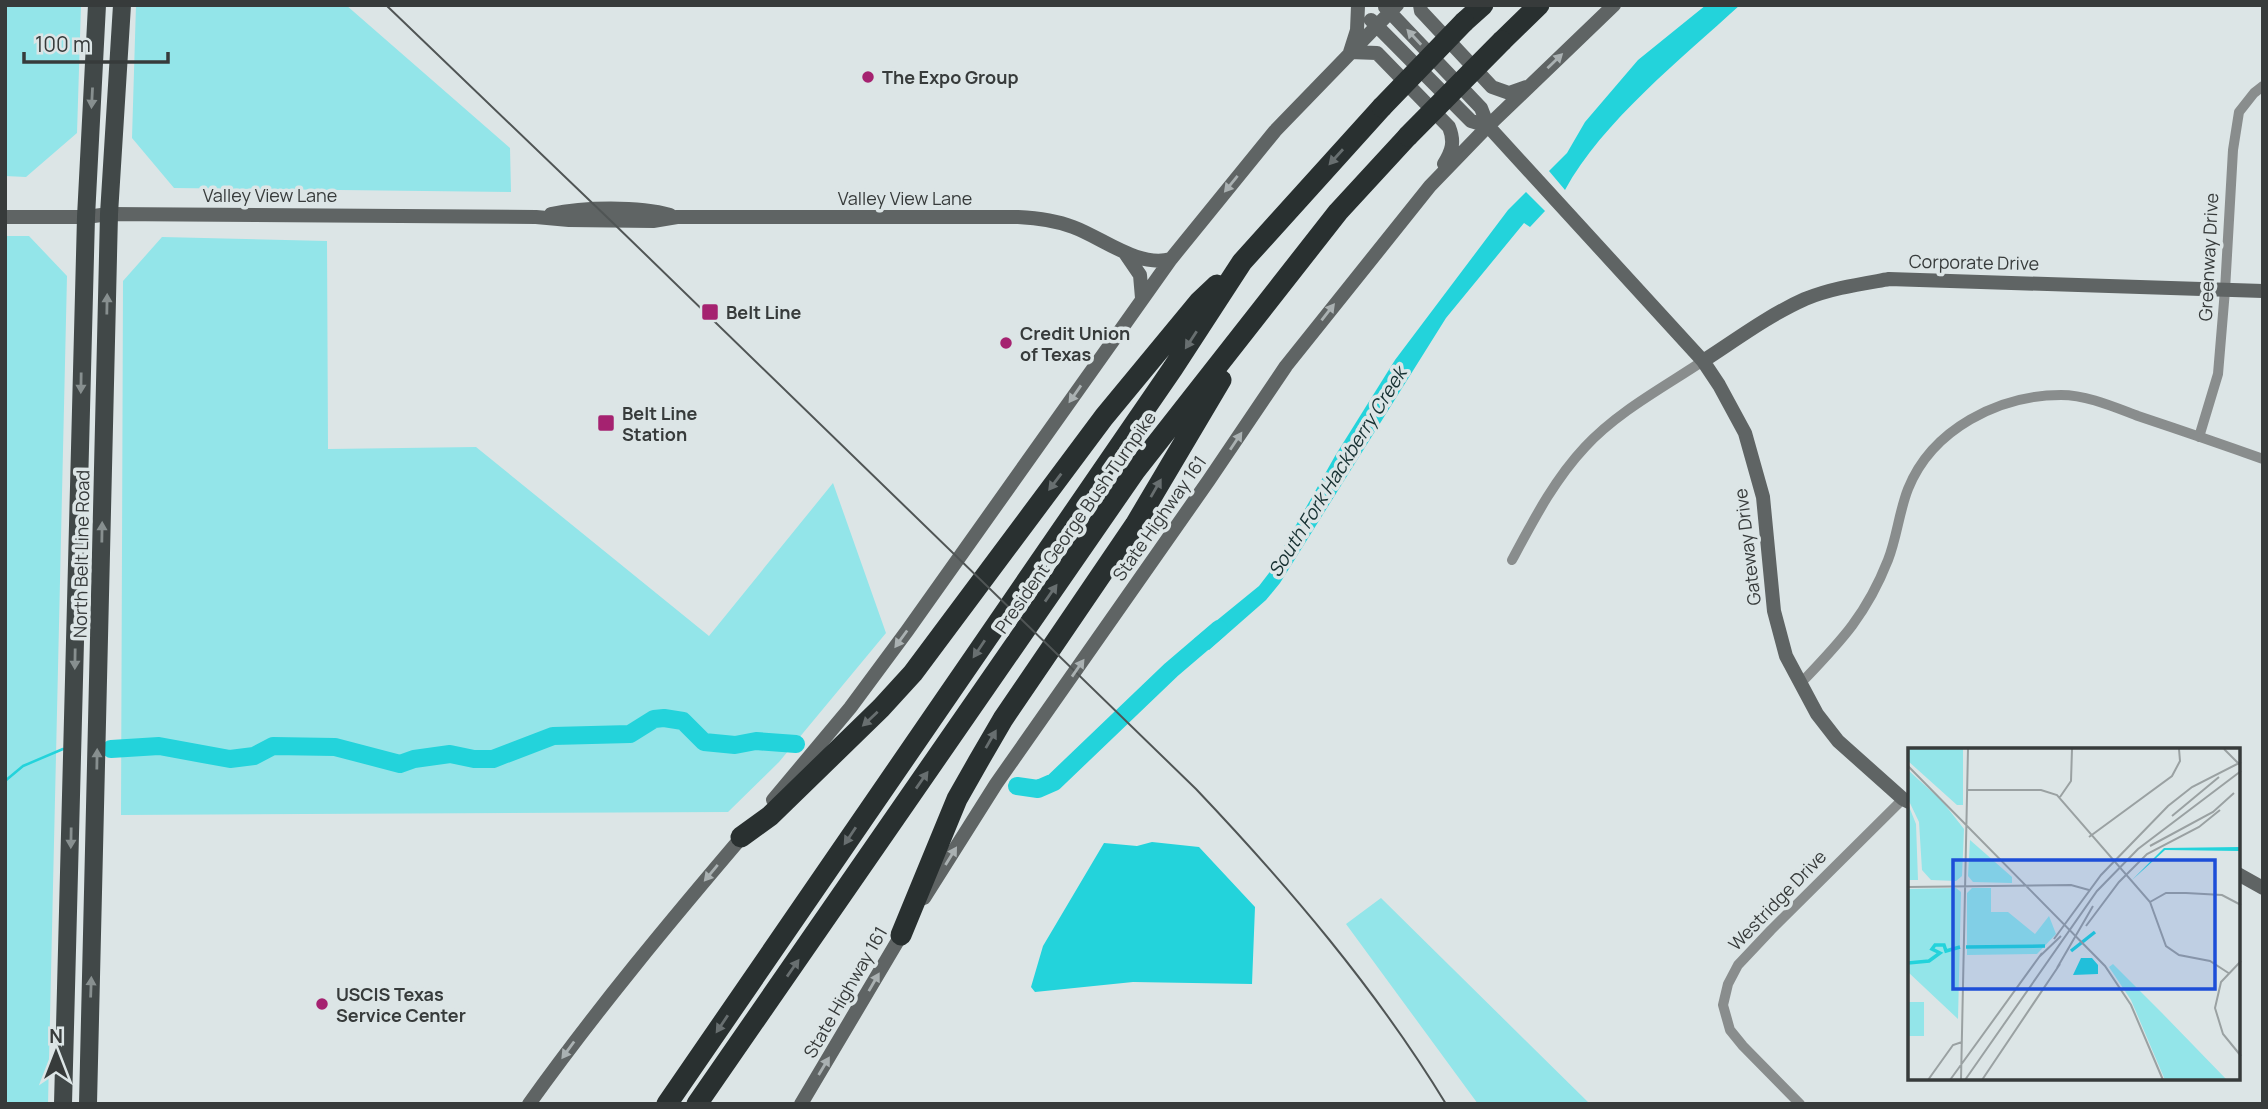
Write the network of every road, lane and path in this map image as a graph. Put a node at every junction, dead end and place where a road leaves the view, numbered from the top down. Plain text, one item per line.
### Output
1 (97, 5) edge
2 (122, 5) edge
3 (1420, 5) edge
4 (1483, 5) edge
5 (1539, 5) edge
6 (1614, 5) edge
7 (1357, 6) edge
8 (1390, 7) edge
9 (1376, 26) junction
10 (1350, 52) junction
11 (1530, 86) junction
12 (2263, 86) edge
13 (1488, 126) junction
14 (1430, 186) junction
15 (110, 214) junction
16 (5, 217) edge
17 (86, 217) junction
18 (1125, 253) junction
19 (1171, 259) junction
20 (1242, 262) junction
21 (1285, 278) junction
22 (2225, 290) junction
23 (2263, 292) edge
24 (1142, 298) junction
25 (1703, 361) junction
26 (2199, 437) junction
27 (2263, 459) edge
28 (1512, 561) dead end
29 (1800, 684) junction
30 (1906, 800) edge
31 (741, 837) junction
32 (2240, 875) edge
33 (2263, 888) edge
34 (901, 934) junction
35 (63, 1104) edge
36 (88, 1104) edge
37 (529, 1104) edge
38 (667, 1104) edge
39 (697, 1104) edge
40 (801, 1104) edge
41 (1800, 1104) edge

1 -> 17 main road, North Belt Line Road
2 - 15 main road, North Belt Line Road
3 - 11 main road
4 -> 20 highway, President George Bush Turnpike, bridge
5 - 21 highway, President George Bush Turnpike, bridge
11 -> 6 main road, State Highway 161
7 - 9 main road, Gateway Drive
7 - 10 main road
8 - 9 main road
13 -> 8 main road, Gateway Drive
9 - 10 main road
9 - 13 main road, Gateway Drive
10 - 14 main road
10 -> 19 main road
11 - 13 main road, State Highway 161
12 - 22 street, Greenway Drive
13 - 14 main road, State Highway 161
13 - 25 main road, Gateway Drive
34 -> 14 main road, State Highway 161
15 - 17 main road, Valley View Lane
15 - 18 main road, Valley View Lane
36 -> 15 main road, North Belt Line Road
16 - 17 main road, Valley View Lane
17 -> 35 main road, North Belt Line Road
18 - 19 main road, Valley View Lane
18 - 24 main road
19 - 24 main road
20 -> 31 highway
20 -> 38 highway, President George Bush Turnpike
34 -> 21 highway
39 -> 21 highway, President George Bush Turnpike
22 - 23 main road, Corporate Drive
22 - 25 main road, Corporate Drive
22 - 26 street, Greenway Drive
24 -> 31 main road
25 - 28 street
25 - 29 main road, Gateway Drive
26 - 27 street
26 - 29 street
29 - 30 main road, Gateway Drive
30 - 41 street, Westridge Drive
31 -> 37 main road
32 - 33 main road
40 -> 34 main road, State Highway 161

